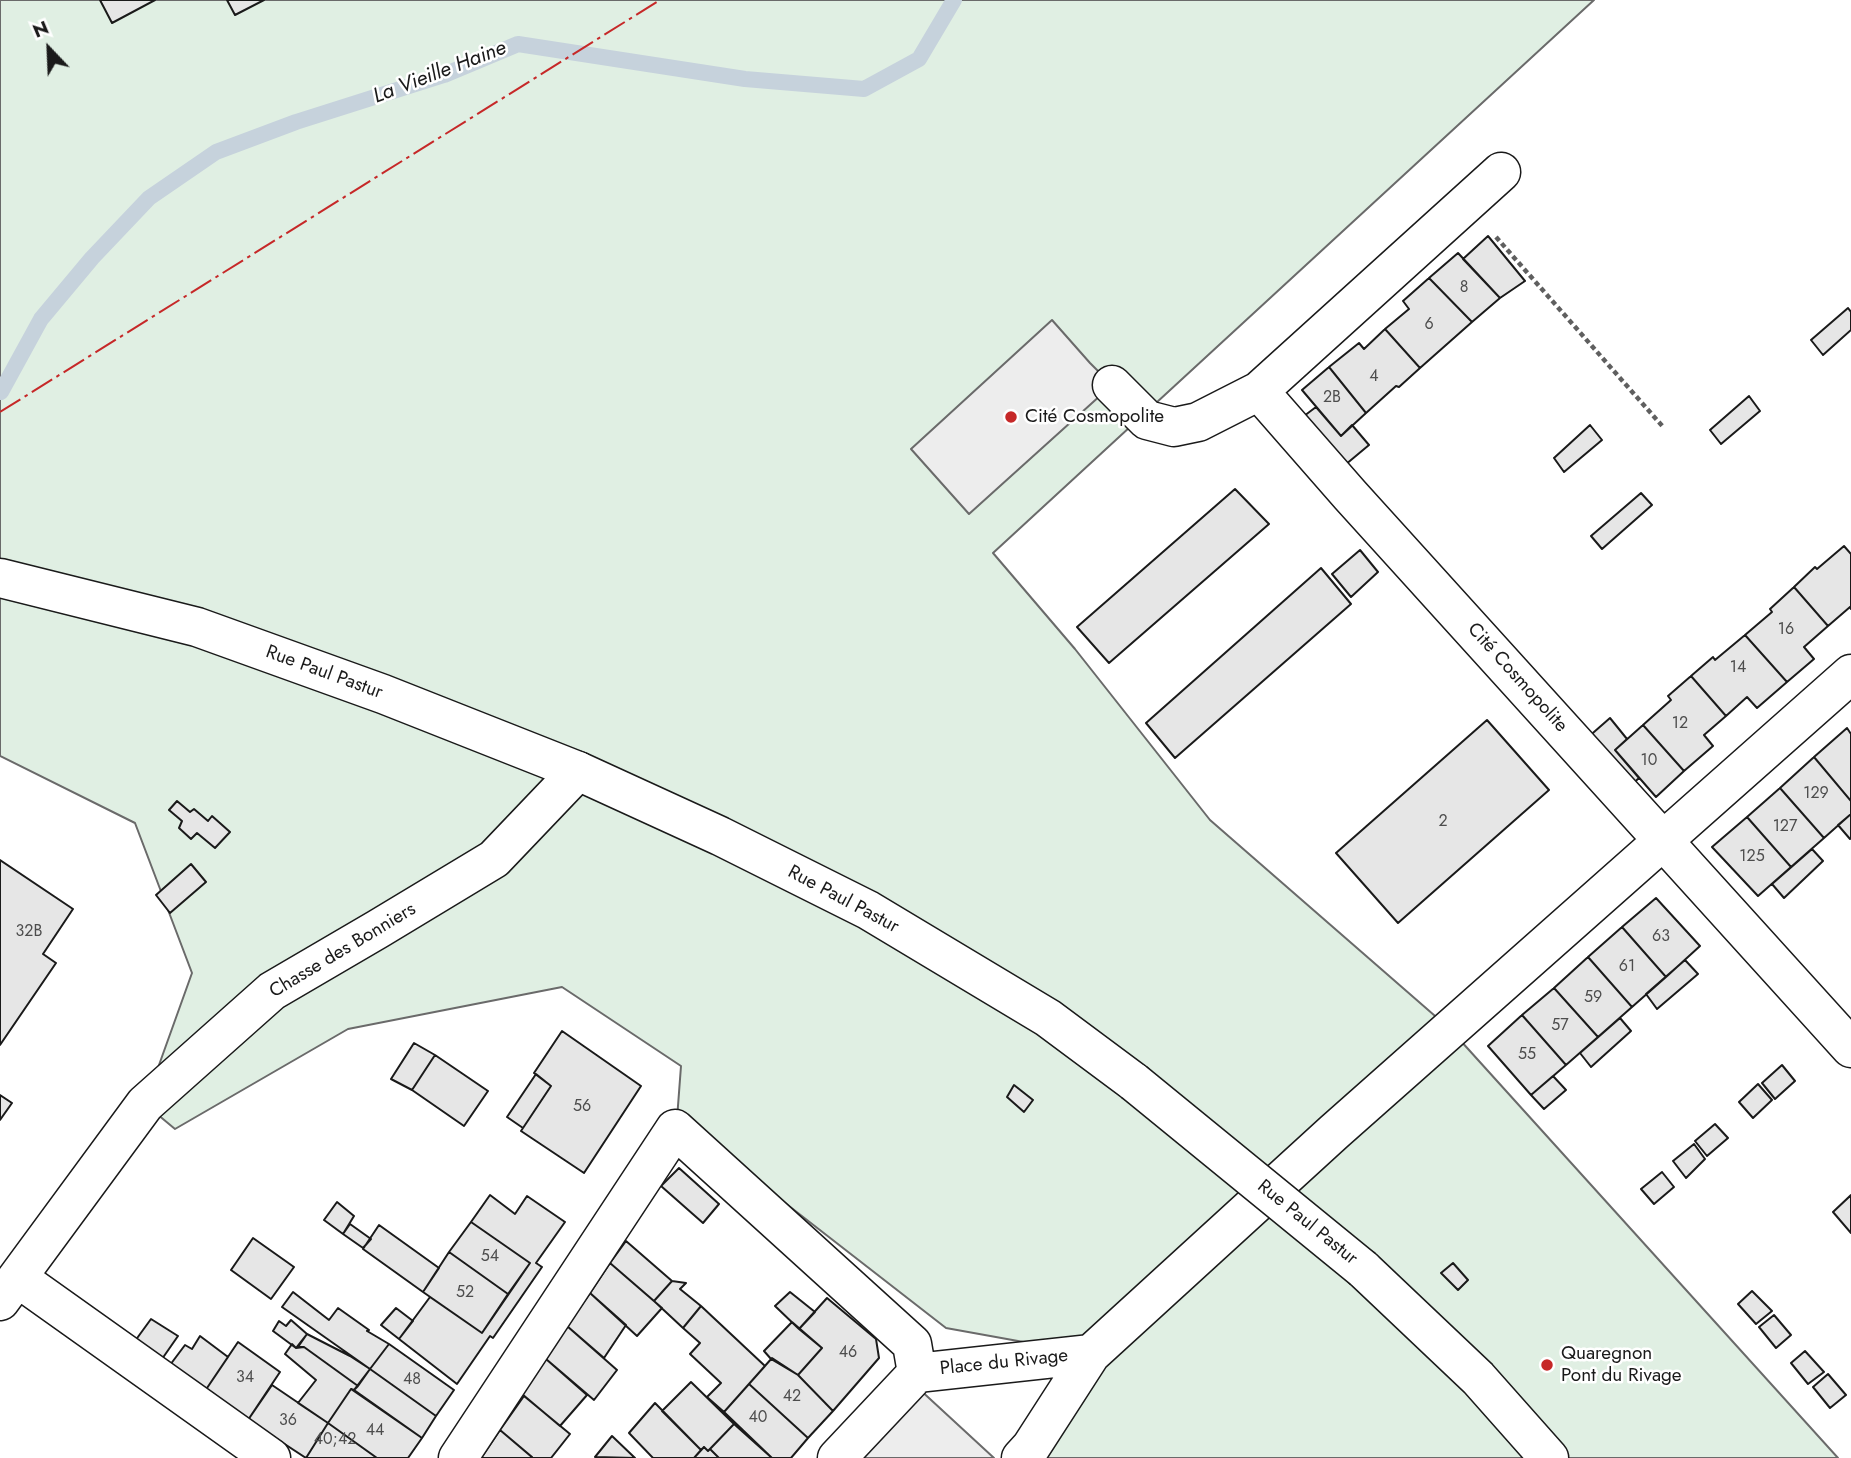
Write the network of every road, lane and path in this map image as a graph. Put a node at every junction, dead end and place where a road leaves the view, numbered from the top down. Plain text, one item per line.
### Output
1 (1501, 172) dead end
2 (1467, 204) junction
3 (1112, 385) dead end
4 (1259, 391) junction
5 (1664, 428) dead end
6 (0, 578) edge
7 (1851, 674) edge
8 (578, 771) junction
9 (1664, 840) junction
10 (1851, 1048) edge
11 (9, 1289) edge
12 (1091, 1354) junction
13 (914, 1358) junction
14 (271, 1458) edge
15 (458, 1458) edge
16 (837, 1458) edge
17 (1021, 1458) edge
18 (1549, 1458) edge

1 - 2 street
2 - 4 street
2 - 5 path
3 - 4 street
4 - 9 street, Cité Cosmopolite
6 - 8 street, Rue Paul Pastur
7 - 9 street
8 - 11 street, Chasse des Bonniers
8 - 18 street, Rue Paul Pastur, bridge
9 - 10 street, Cité Cosmopolite
9 - 12 street
11 - 14 street, Chasse des Bonniers
12 - 13 street, Place du Rivage
12 - 17 street, Place du Rivage
13 - 15 street
13 - 16 street, Place du Rivage

